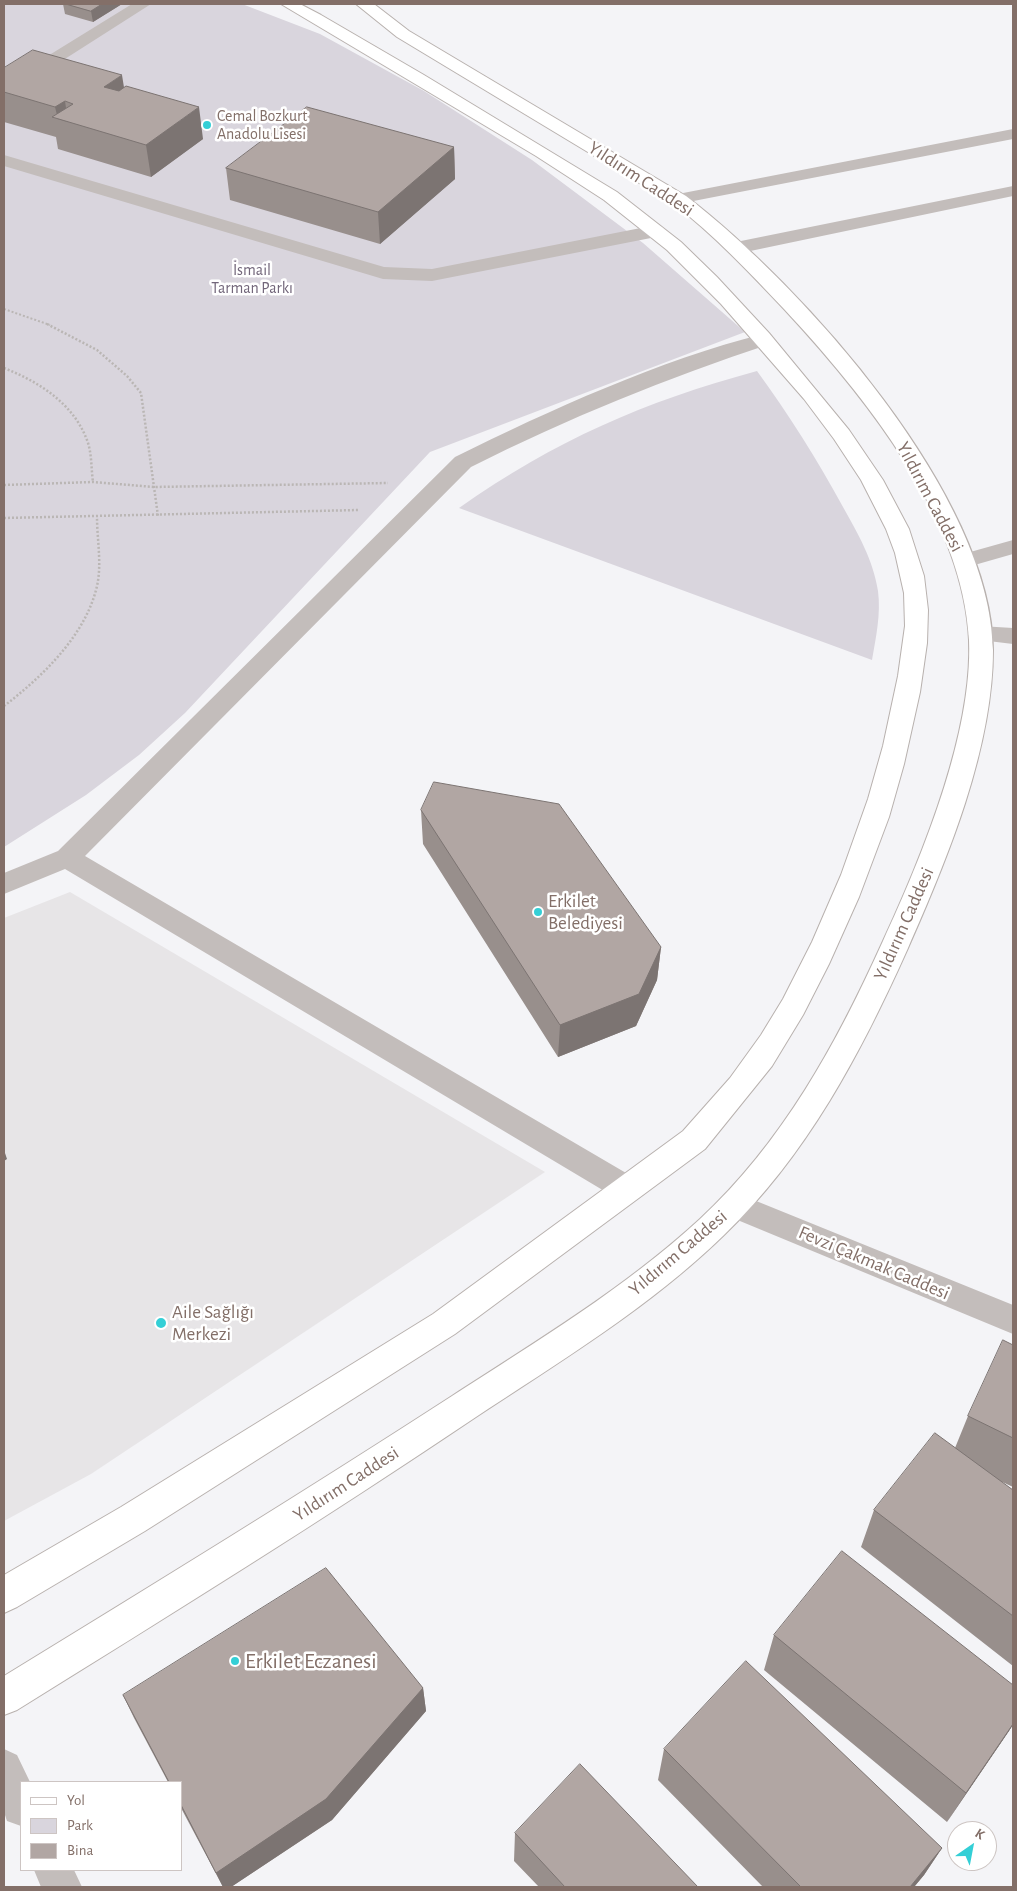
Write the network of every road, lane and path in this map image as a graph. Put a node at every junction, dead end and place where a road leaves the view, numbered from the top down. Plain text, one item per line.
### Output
1 (143, 4) edge
2 (289, 4) edge
3 (364, 4) edge
4 (4, 90) edge
5 (1013, 134) edge
6 (4, 160) edge
7 (1013, 191) edge
8 (678, 199) junction
9 (656, 230) junction
10 (736, 248) junction
11 (4, 309) edge
12 (763, 340) junction
13 (4, 368) edge
14 (93, 482) junction
15 (444, 482) junction
16 (4, 484) edge
17 (154, 487) junction
18 (417, 508) junction
19 (158, 516) junction
20 (98, 517) junction
21 (4, 518) edge
22 (1013, 547) edge
23 (964, 562) junction
24 (980, 634) junction
25 (1013, 636) edge
26 (4, 706) edge
27 (67, 858) junction
28 (4, 884) edge
29 (626, 1189) junction
30 (734, 1205) junction
31 (1013, 1320) edge
32 (4, 1594) edge
33 (4, 1697) edge
34 (4, 1768) edge
35 (20, 1805) edge
36 (54, 1871) edge
37 (62, 1887) edge

1 - 4 street
2 - 9 street, Yıldırım Caddesi
3 - 8 street, Yıldırım Caddesi
5 - 8 street
6 - 9 street
7 - 10 street
8 - 10 street, Yıldırım Caddesi
9 - 12 street, Yıldırım Caddesi
10 - 23 street, Yıldırım Caddesi
11 - 17 path
12 - 15 street
12 - 29 street, Yıldırım Caddesi
13 - 14 path
14 - 16 path
14 - 17 path
15 - 17 path
15 - 18 street
17 - 19 path
18 - 19 path
18 - 27 street
19 - 20 path
20 - 21 path
20 - 26 path
22 - 23 street
23 - 24 street, Yıldırım Caddesi
24 - 25 street
24 - 30 street, Yıldırım Caddesi
27 - 28 street
27 - 29 street
29 - 32 street, Yıldırım Caddesi
30 - 31 street, Fevzi Çakmak Caddesi
30 - 33 street, Yıldırım Caddesi
34 - 35 street
36 - 37 street

